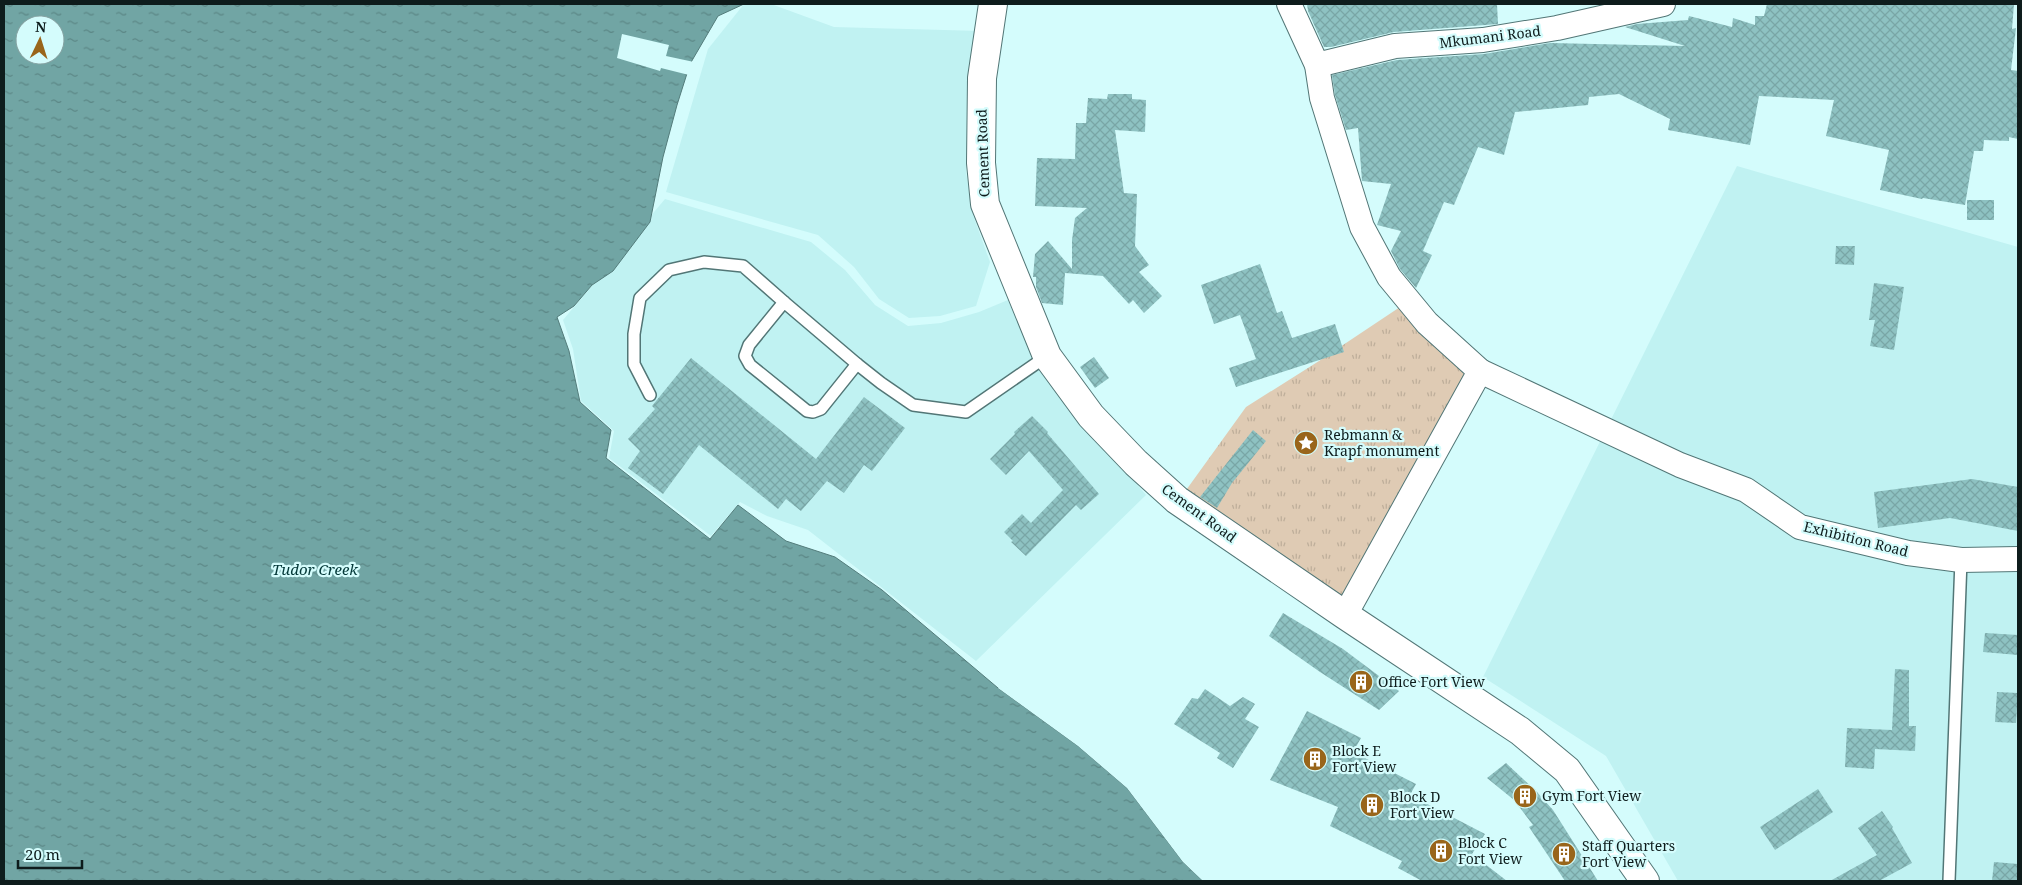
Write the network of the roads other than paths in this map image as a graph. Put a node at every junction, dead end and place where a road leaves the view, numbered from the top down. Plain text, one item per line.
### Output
1 (993, 4) edge
2 (1289, 4) edge
3 (1663, 4) edge
4 (1317, 65) junction
5 (784, 302) junction
6 (1047, 356) junction
7 (858, 364) junction
8 (1480, 371) junction
9 (650, 395) dead end
10 (2018, 559) edge
11 (1961, 560) junction
12 (1345, 615) junction
13 (1645, 881) edge
14 (1949, 881) edge

1 - 6 main road, Cement Road
2 - 4 street, Exhibition Road
3 - 4 street, Mkumani Road
4 - 8 street, Exhibition Road
5 - 7 lane
5 - 7 lane
5 - 9 lane
6 - 7 lane
6 - 12 main road, Cement Road
8 - 11 street, Exhibition Road
8 - 12 street
10 - 11 street, Exhibition Road
11 - 14 lane
12 - 13 main road, Cement Road

